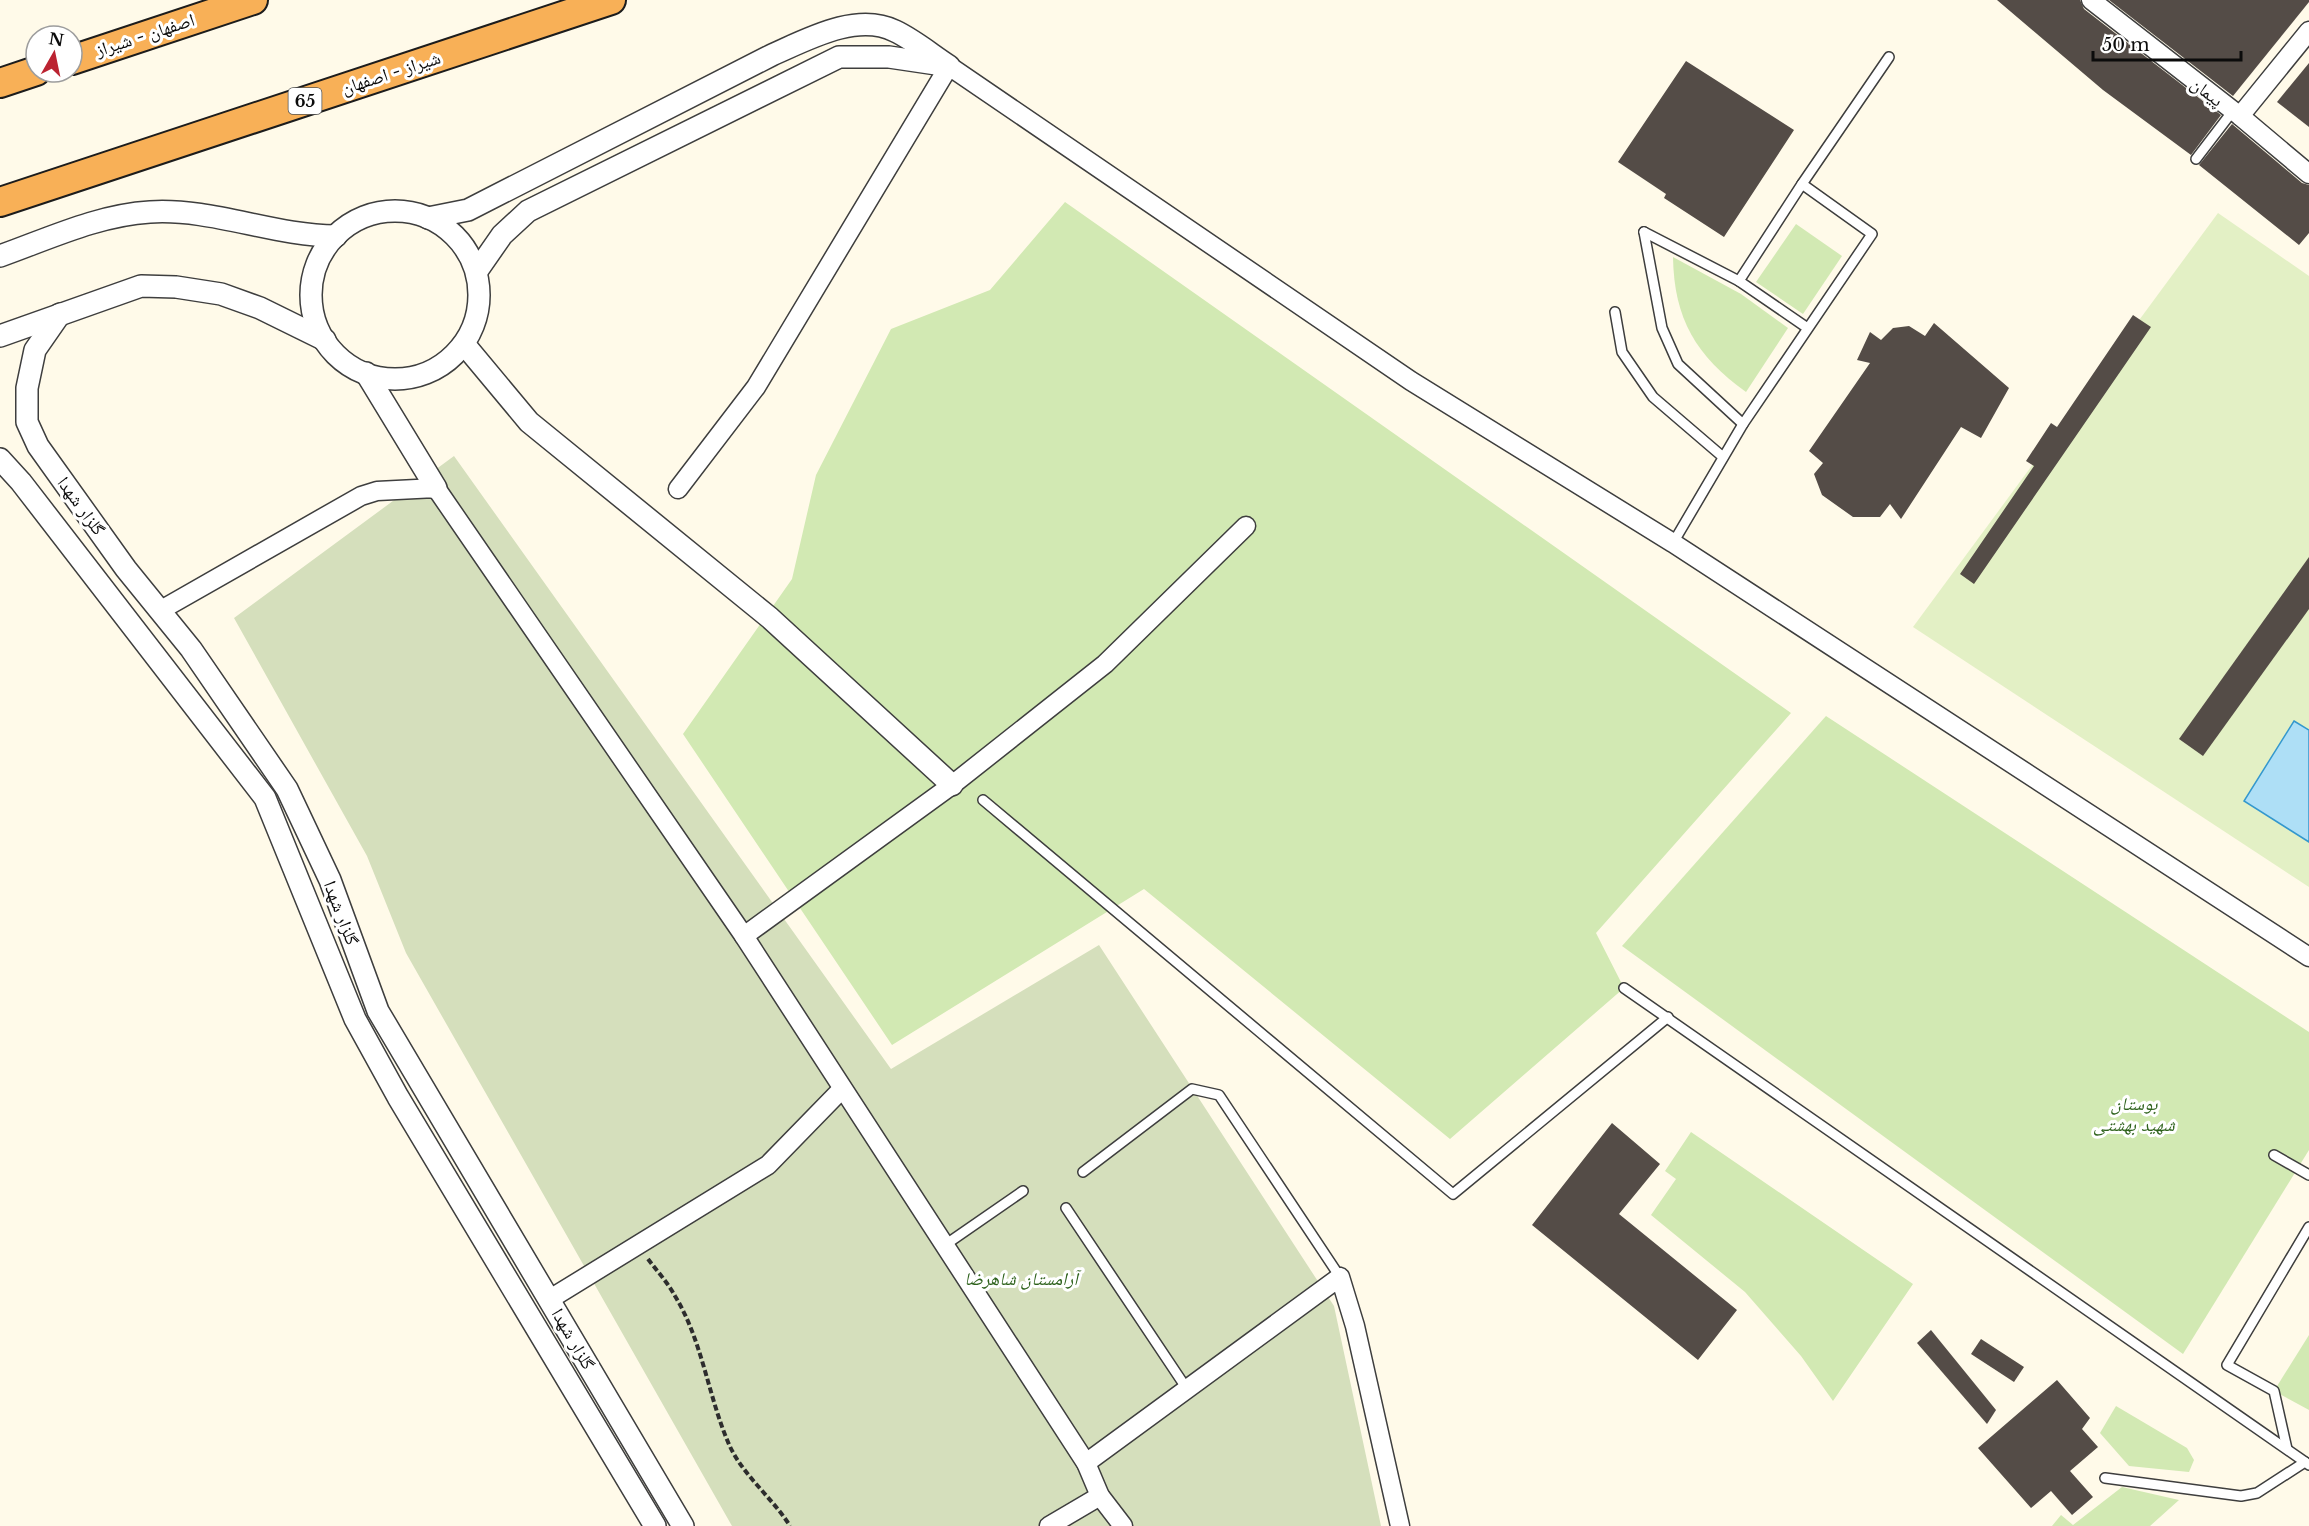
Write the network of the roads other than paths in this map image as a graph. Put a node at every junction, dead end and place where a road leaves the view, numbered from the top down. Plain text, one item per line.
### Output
1 (253, 0) edge
2 (611, 0) edge
3 (2091, 0) edge
4 (2309, 31) edge
5 (84, 56) edge
6 (1889, 57) dead end
7 (949, 66) junction
8 (24, 75) edge
9 (0, 83) edge
10 (2236, 114) junction
11 (2196, 159) dead end
12 (2309, 174) edge
13 (1802, 184) junction
14 (0, 202) edge
15 (428, 218) junction
16 (336, 236) junction
17 (0, 256) edge
18 (477, 271) junction
19 (1739, 281) junction
20 (1615, 312) dead end
21 (60, 314) junction
22 (1806, 327) junction
23 (0, 336) edge
24 (325, 340) junction
25 (464, 344) junction
26 (366, 374) junction
27 (1743, 424) junction
28 (1723, 458) junction
29 (0, 459) edge
30 (436, 488) junction
31 (678, 489) dead end
32 (1246, 526) dead end
33 (1673, 543) junction
34 (161, 610) junction
35 (952, 785) junction
36 (982, 800) dead end
37 (744, 936) junction
38 (2309, 957) edge
39 (1624, 988) dead end
40 (1668, 1017) junction
41 (422, 1086) junction
42 (842, 1089) junction
43 (398, 1097) junction
44 (2274, 1155) dead end
45 (1083, 1172) dead end
46 (2309, 1175) edge
47 (1023, 1191) dead end
48 (1066, 1208) dead end
49 (2309, 1227) edge
50 (945, 1245) junction
51 (1340, 1277) junction
52 (550, 1299) junction
53 (1187, 1389) junction
54 (2288, 1449) junction
55 (1086, 1462) junction
56 (2307, 1463) edge
57 (2105, 1478) dead end
58 (1100, 1496) junction
59 (655, 1526) edge
60 (683, 1526) edge
61 (1049, 1526) edge
62 (1124, 1526) edge
63 (1400, 1526) edge

1 - 5 highway, اصفهان - شیراز
2 - 14 highway, شیراز - اصفهان / 65
3 - 10 street, پیمان
4 - 10 street
6 - 13 lane
7 - 15 street
7 - 18 street
7 - 31 street
7 - 33 street
8 - 9 highway
10 - 11 lane
10 - 12 street, پیمان
13 - 19 lane
13 - 22 lane
15 - 16 street
15 - 18 street
16 - 17 street
16 - 24 street
18 - 25 street
19 - 22 lane
19 - 27 lane
20 - 28 lane
21 - 23 street
21 - 24 street
21 - 34 street, گلزار شهدا
22 - 27 lane
24 - 26 street
25 - 26 street
25 - 35 street
26 - 30 street
27 - 28 lane
28 - 33 lane
29 - 43 street, گلزار شهدا
30 - 34 street
30 - 37 street
32 - 35 street
33 - 38 street
34 - 41 street, گلزار شهدا
35 - 37 street
36 - 40 lane
37 - 42 street
39 - 40 lane
40 - 54 lane
41 - 43 street
41 - 52 street, گلزار شهدا
42 - 50 street
42 - 52 street
43 - 59 street, گلزار شهدا
44 - 46 lane
45 - 51 lane
47 - 50 lane
48 - 53 lane
49 - 54 lane
50 - 55 street
51 - 53 street
51 - 63 street
52 - 60 street, گلزار شهدا
53 - 55 street
54 - 56 lane
55 - 58 street
56 - 57 lane
58 - 61 street
58 - 62 street

